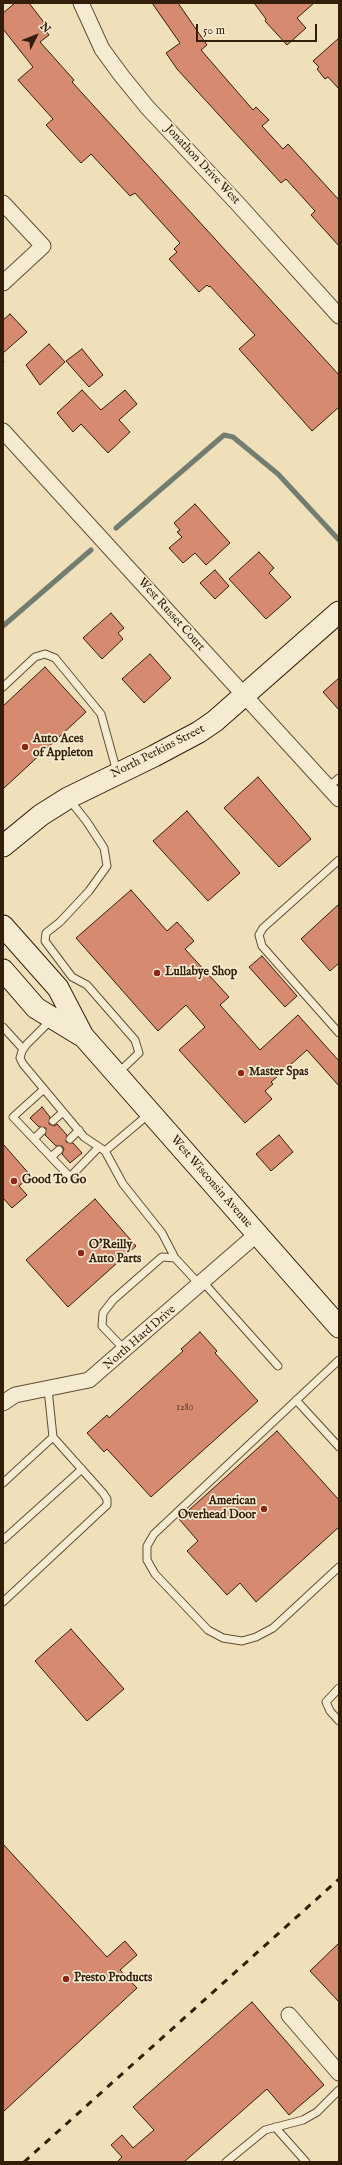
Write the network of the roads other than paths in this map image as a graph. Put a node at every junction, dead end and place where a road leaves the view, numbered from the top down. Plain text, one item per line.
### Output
1 (81, 3) edge
2 (3, 203) edge
3 (3, 283) edge
4 (339, 316) edge
5 (3, 431) edge
6 (339, 612) edge
7 (3, 687) edge
8 (244, 697) junction
9 (117, 774) junction
10 (334, 782) edge
11 (68, 798) junction
12 (339, 799) edge
13 (5, 841) edge
14 (339, 860) edge
15 (3, 926) edge
16 (3, 970) edge
17 (63, 997) junction
18 (3, 1027) edge
19 (339, 1032) edge
20 (23, 1049) junction
21 (116, 1075) junction
22 (44, 1089) junction
23 (63, 1112) junction
24 (150, 1113) junction
25 (53, 1121) dead end
26 (79, 1130) junction
27 (42, 1131) dead end
28 (34, 1139) junction
29 (70, 1139) dead end
30 (58, 1150) dead end
31 (102, 1150) junction
32 (51, 1157) junction
33 (257, 1234) junction
34 (175, 1258) junction
35 (202, 1283) junction
36 (339, 1327) edge
37 (125, 1350) junction
38 (339, 1360) edge
39 (278, 1366) dead end
40 (48, 1389) junction
41 (296, 1400) junction
42 (3, 1403) edge
43 (54, 1437) junction
44 (339, 1447) edge
45 (82, 1469) junction
46 (3, 1483) edge
47 (3, 1540) edge
48 (339, 1567) edge
49 (3, 1602) edge
50 (339, 1688) edge
51 (339, 1721) edge
52 (289, 2016) dead end
53 (339, 2073) edge
54 (339, 2090) edge
55 (275, 2127) junction
56 (226, 2162) edge
57 (306, 2162) edge

1 - 4 street, Jonathon Drive West
2 - 3 street
5 - 8 street, West Russet Court
6 - 8 main road, North Perkins Street
7 - 9 lane
8 - 9 main road, North Perkins Street
8 - 10 street, West Russet Court
9 - 11 main road, North Perkins Street
10 - 12 street, West Russet Court
11 - 13 main road, North Perkins Street
11 - 17 lane
14 - 19 lane
15 - 17 main road, West Wisconsin Avenue
16 - 17 main road, West Wisconsin Avenue
17 - 20 lane
17 - 21 main road, West Wisconsin Avenue
17 - 21 lane
18 - 20 lane
20 - 22 lane
21 - 24 main road, West Wisconsin Avenue
22 - 23 lane
22 - 28 lane
23 - 25 lane
23 - 26 lane
24 - 31 lane
24 - 33 main road, West Wisconsin Avenue
26 - 29 lane
26 - 31 lane
27 - 28 lane
28 - 32 lane
30 - 32 lane
31 - 32 lane
31 - 34 lane
33 - 35 street, North Hard Drive
33 - 36 main road, West Wisconsin Avenue
34 - 35 lane
34 - 37 lane
35 - 37 street, North Hard Drive
35 - 39 lane
37 - 40 street, North Hard Drive
38 - 41 lane
40 - 42 street, North Hard Drive
40 - 43 lane
41 - 44 lane
41 - 48 lane
43 - 45 lane
43 - 46 lane
45 - 47 lane
45 - 49 lane
50 - 51 lane
52 - 53 street
54 - 55 lane
55 - 56 lane
55 - 57 lane

